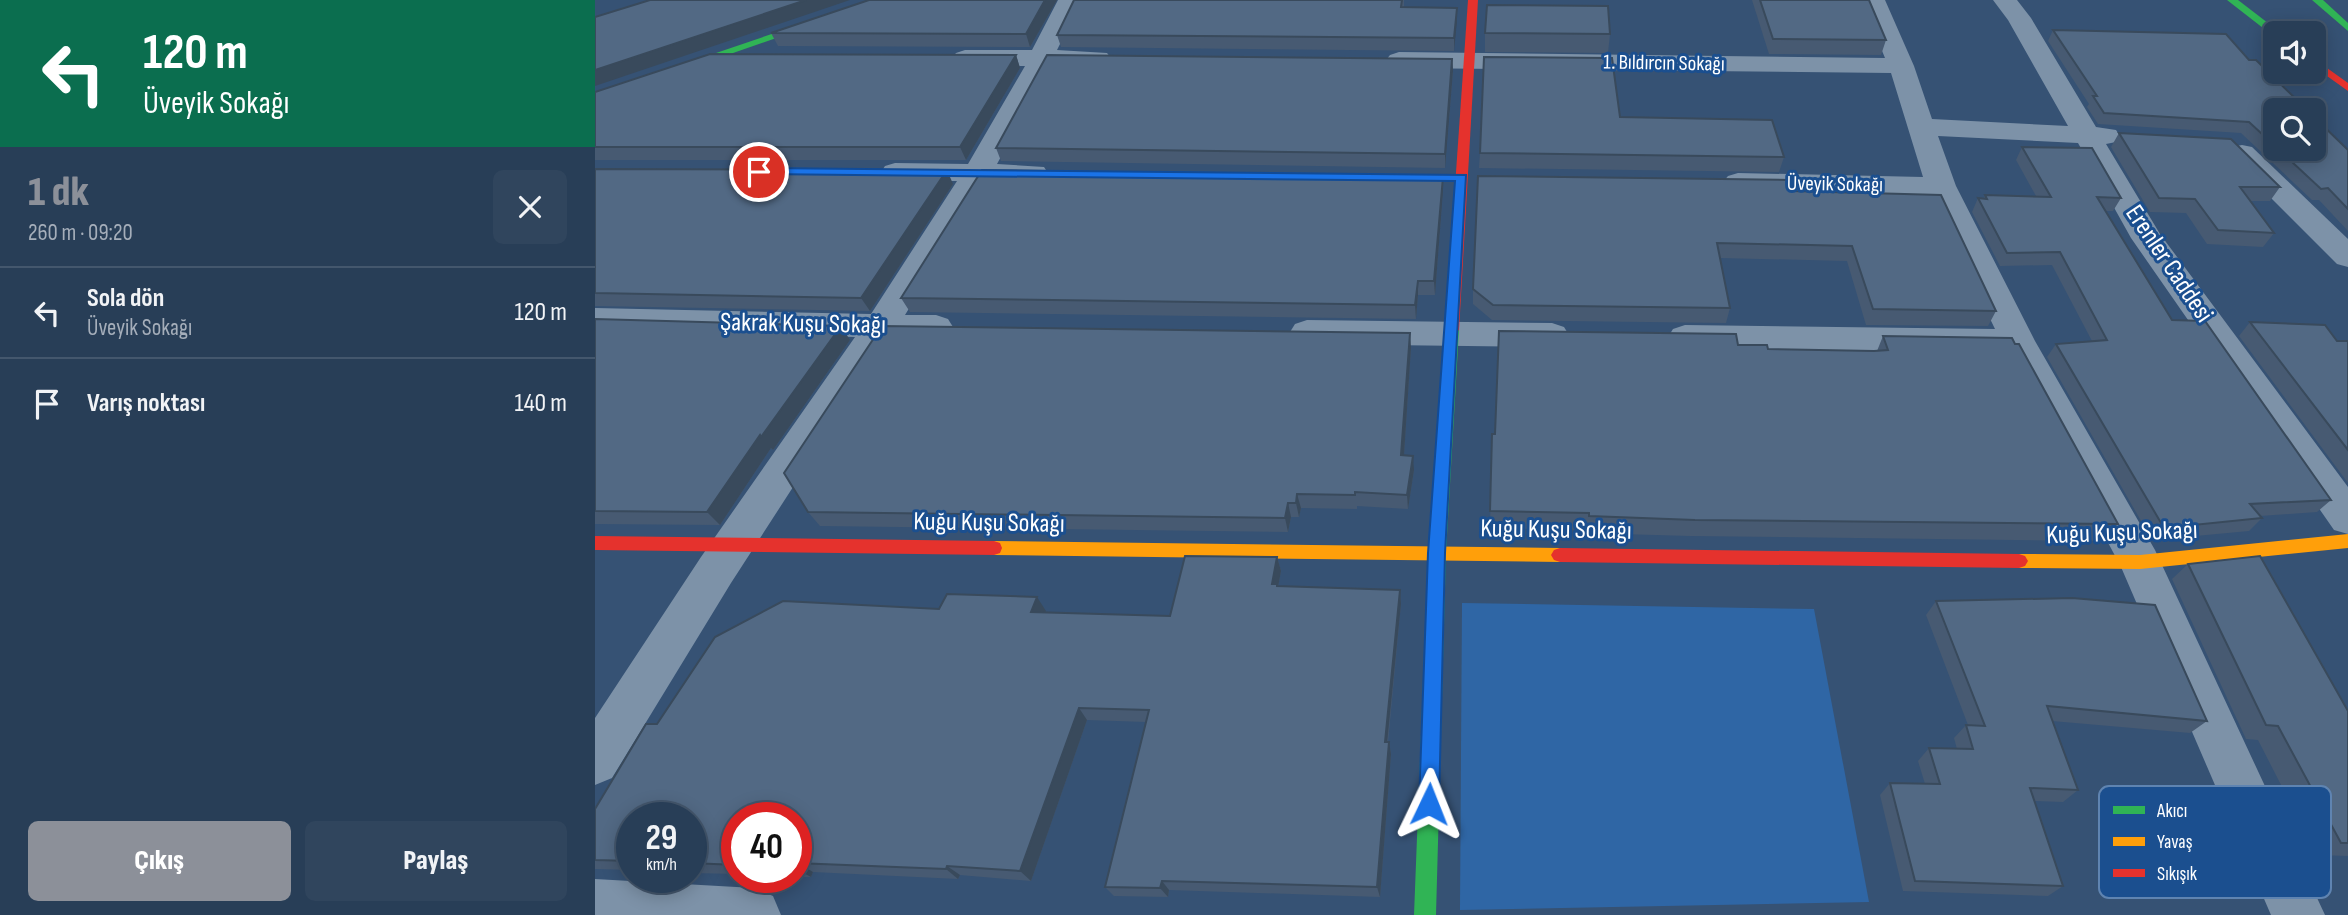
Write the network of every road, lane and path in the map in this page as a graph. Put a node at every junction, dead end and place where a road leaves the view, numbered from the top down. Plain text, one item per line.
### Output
1 (881, 0) edge
2 (1070, 0) edge
3 (1473, 0) edge
4 (1873, 0) edge
5 (2005, 0) edge
6 (2232, 0) edge
7 (2317, 0) edge
8 (2270, 8) dead end
9 (2281, 21) edge
10 (2263, 23) edge
11 (2348, 28) edge
12 (713, 56) junction
13 (795, 57) edge
14 (946, 58) edge
15 (1043, 58) junction
16 (1125, 58) edge
17 (1373, 60) edge
18 (1469, 60) junction
19 (1901, 66) junction
20 (2326, 71) edge
21 (2348, 88) edge
22 (600, 93) edge
23 (1922, 127) junction
24 (2087, 135) junction
25 (2126, 137) edge
26 (2218, 142) edge
27 (869, 172) edge
28 (978, 172) junction
29 (1061, 173) edge
30 (1708, 182) edge
31 (1941, 186) junction
32 (2348, 257) edge
33 (595, 319) edge
34 (881, 326) junction
35 (965, 327) edge
36 (1270, 331) edge
37 (1451, 333) junction
38 (1589, 335) edge
39 (1658, 336) edge
40 (2018, 341) junction
41 (2348, 518) edge
42 (2348, 541) edge
43 (595, 543) edge
44 (733, 544) junction
45 (1437, 553) junction
46 (2140, 562) junction
47 (595, 761) edge
48 (2240, 786) edge
49 (2290, 898) edge
50 (595, 906) edge
51 (754, 915) edge
52 (1425, 915) edge
53 (2298, 915) edge

1 - 12 street
2 - 15 street
3 - 18 street
4 - 19 street
5 - 24 street, Erenler Caddesi
6 - 10 street
7 - 11 street
8 - 9 street
12 - 13 street
12 - 22 street
14 - 15 street
15 - 16 street
15 - 28 street
17 - 18 street, 1. Bıldırcın Sokağı
18 - 19 street, 1. Bıldırcın Sokağı
18 - 37 street
19 - 23 street
20 - 21 street
23 - 24 street
23 - 31 street
24 - 25 street
24 - 41 street, Erenler Caddesi
26 - 32 street
27 - 28 street
28 - 29 street
28 - 34 street
30 - 31 street, Üveyik Sokağı
31 - 40 street
33 - 34 street, Şakrak Kuşu Sokağı
34 - 35 street, Şakrak Kuşu Sokağı
34 - 44 street
36 - 37 street
37 - 38 street
37 - 45 street
39 - 40 street
40 - 46 street
42 - 46 street, Kuğu Kuşu Sokağı
43 - 44 street, Kuğu Kuşu Sokağı
44 - 45 street, Kuğu Kuşu Sokağı
44 - 47 street
45 - 46 street, Kuğu Kuşu Sokağı
45 - 52 street
46 - 48 street
49 - 53 street
50 - 51 street

